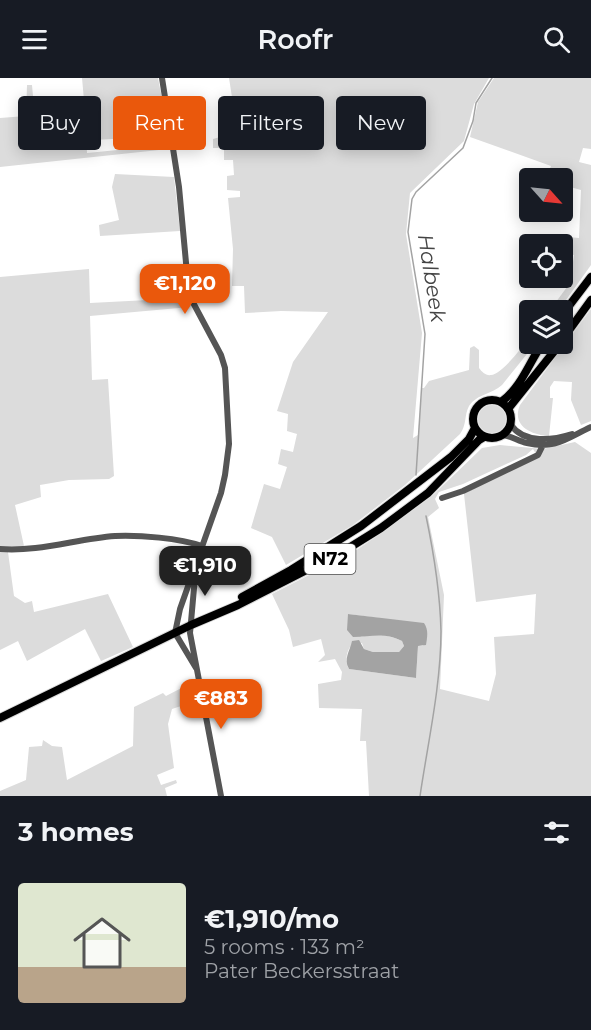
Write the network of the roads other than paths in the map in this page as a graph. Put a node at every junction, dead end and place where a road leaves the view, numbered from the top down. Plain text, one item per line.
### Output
1 (162, 78) edge
2 (591, 277) edge
3 (591, 300) edge
4 (573, 301) edge
5 (573, 325) edge
6 (536, 354) edge
7 (552, 354) edge
8 (501, 402) junction
9 (508, 409) junction
10 (511, 425) junction
11 (591, 427) edge
12 (475, 428) junction
13 (581, 431) junction
14 (503, 435) junction
15 (484, 437) junction
16 (543, 445) junction
17 (453, 460) junction
18 (442, 498) dead end
19 (202, 546) junction
20 (0, 549) edge
21 (195, 568) junction
22 (224, 609) junction
23 (190, 625) junction
24 (175, 633) junction
25 (196, 668) junction
26 (0, 718) edge
27 (221, 796) edge

1 - 19 street
2 - 4 main road
3 - 5 main road
6 - 8 main road, N72
7 - 9 main road
8 - 9 main road
8 - 12 main road, N72
9 - 10 main road
10 - 13 street
10 - 14 main road
11 - 13 street
12 - 15 main road
12 - 17 main road, N72
13 - 16 street
14 - 15 main road
14 - 16 street
15 - 17 main road, N72
16 - 18 street
17 - 22 main road, N72
17 - 22 main road, N72
19 - 20 street
19 - 21 street
21 - 23 street
21 - 24 street
22 - 23 main road, N72
23 - 24 main road, N72
23 - 25 street
24 - 25 street
24 - 26 main road, N72
25 - 27 street

